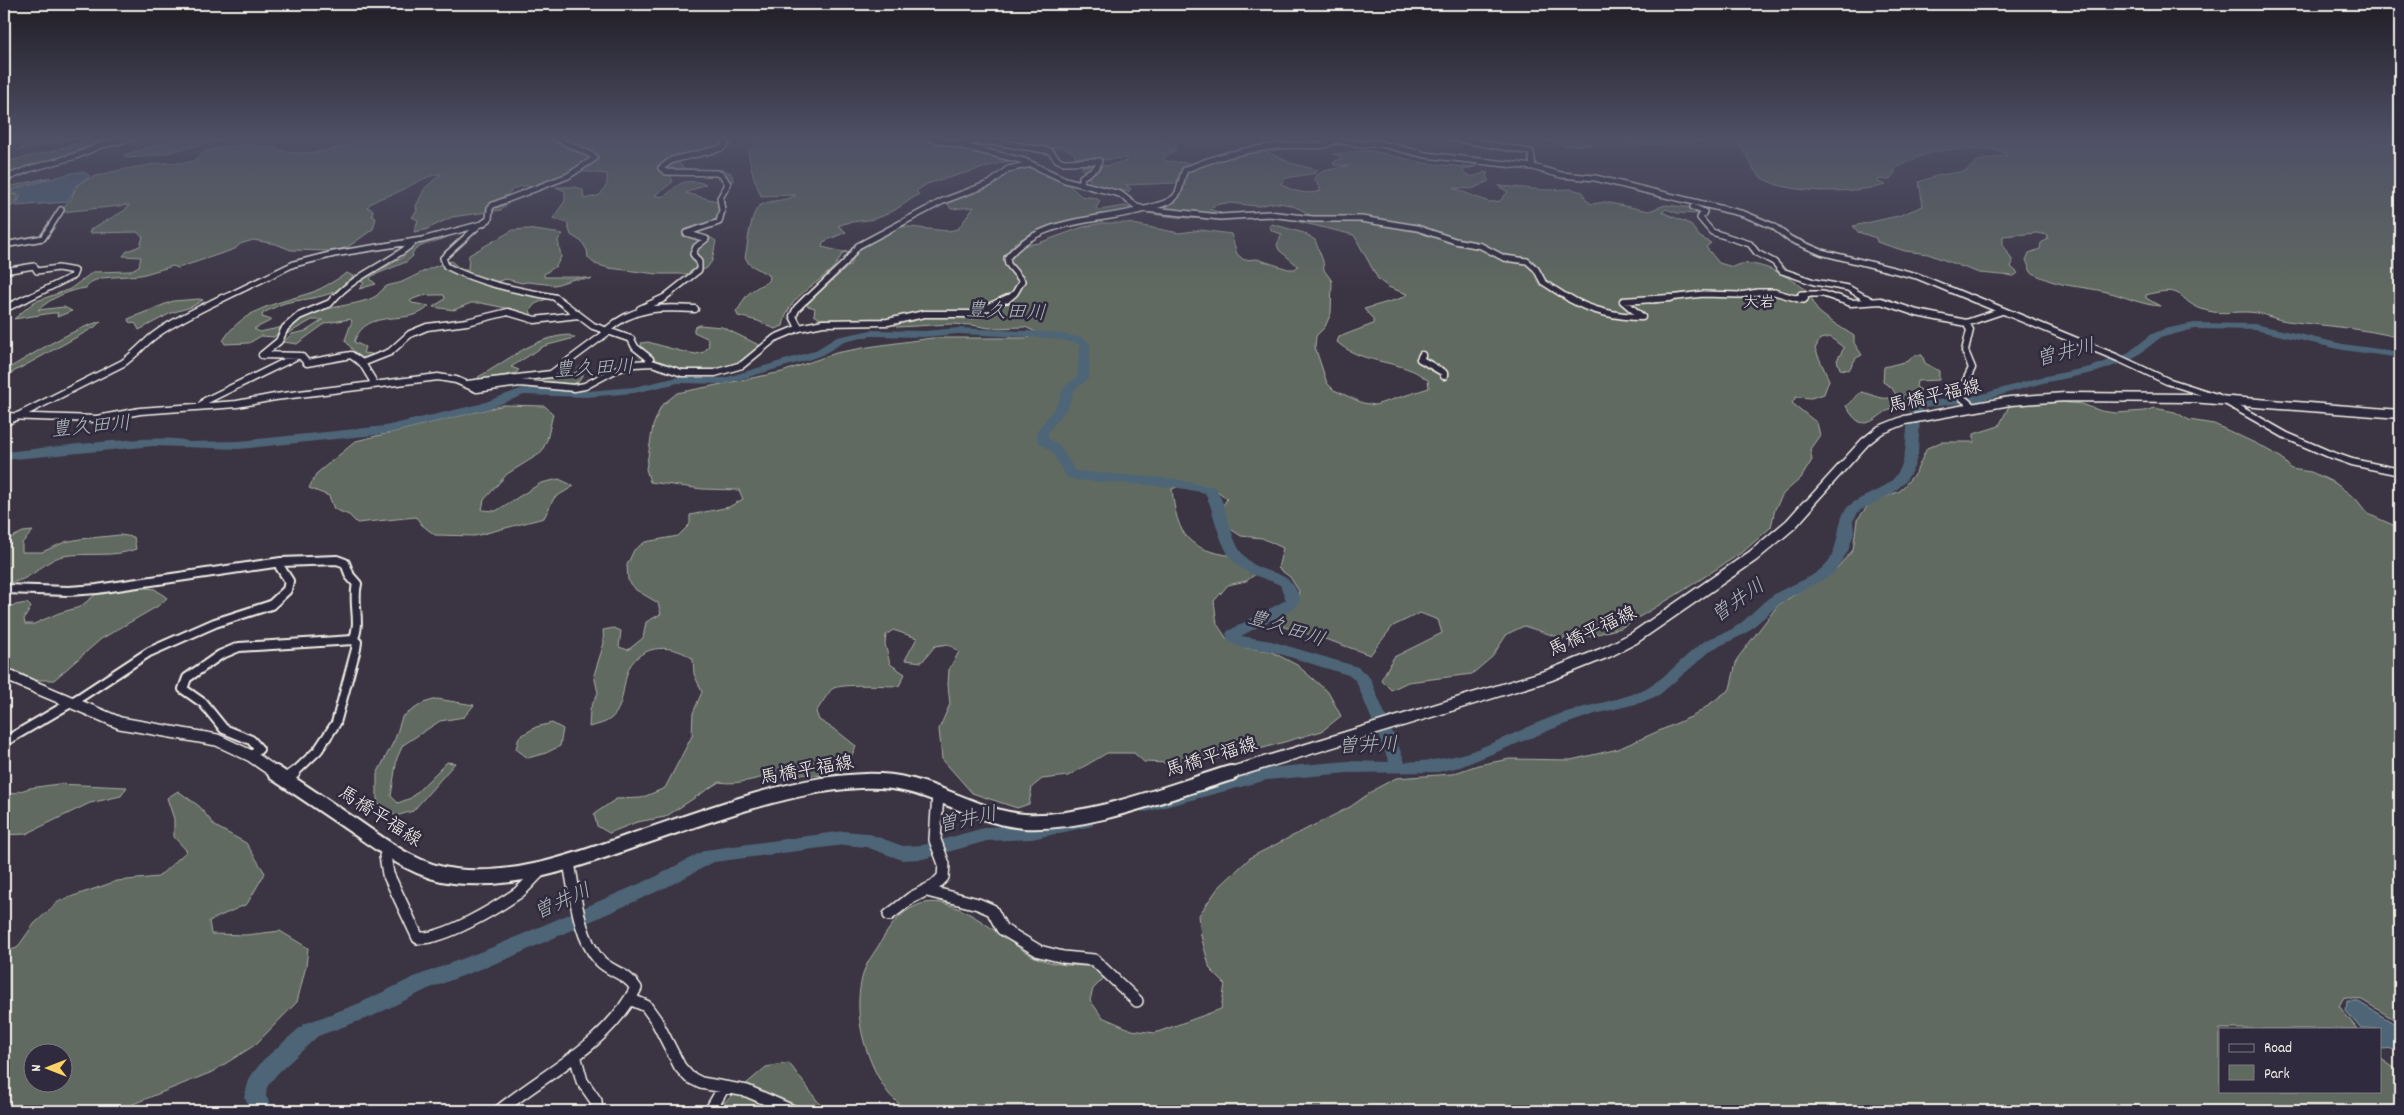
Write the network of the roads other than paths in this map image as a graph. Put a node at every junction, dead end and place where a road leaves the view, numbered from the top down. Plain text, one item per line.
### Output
1 (534, 189) edge
2 (725, 189) edge
3 (975, 189) edge
4 (1101, 189) edge
5 (1180, 189) edge
6 (1636, 189) edge
7 (1673, 199) junction
8 (1144, 209) junction
9 (61, 210) dead end
10 (477, 226) junction
11 (414, 242) junction
12 (4, 245) edge
13 (4, 271) edge
14 (1872, 301) junction
15 (4, 309) edge
16 (640, 309) junction
17 (694, 309) dead end
18 (2002, 311) junction
19 (578, 315) junction
20 (1966, 323) junction
21 (798, 328) junction
22 (608, 330) junction
23 (1422, 355) dead end
24 (297, 356) junction
25 (362, 362) junction
26 (648, 363) junction
27 (1444, 376) dead end
28 (372, 384) junction
29 (465, 385) junction
30 (1966, 402) junction
31 (2227, 402) junction
32 (201, 406) junction
33 (2400, 414) edge
34 (4, 416) edge
35 (14, 417) junction
36 (4, 423) edge
37 (2400, 472) edge
38 (281, 562) junction
39 (4, 589) edge
40 (353, 640) junction
41 (4, 674) edge
42 (70, 704) junction
43 (4, 742) edge
44 (252, 756) junction
45 (286, 779) junction
46 (938, 794) junction
47 (388, 849) junction
48 (569, 863) junction
49 (541, 870) junction
50 (927, 890) junction
51 (889, 915) dead end
52 (632, 1000) junction
53 (1136, 1001) dead end
54 (574, 1055) junction
55 (724, 1087) junction
56 (499, 1111) edge
57 (596, 1111) edge
58 (710, 1111) edge
59 (793, 1111) edge

1 - 10 street
2 - 16 street
3 - 21 street
4 - 8 street
5 - 8 street
6 - 7 street
7 - 14 street
7 - 18 street
8 - 14 street
8 - 21 street
9 - 12 street
10 - 11 street
10 - 19 street
11 - 24 street
11 - 35 street
13 - 15 street
14 - 20 street
16 - 17 street
16 - 22 street
18 - 20 street
18 - 31 street
19 - 22 street
19 - 25 street
20 - 30 street
21 - 26 street
22 - 26 street
22 - 29 street
23 - 27 street
24 - 25 street
24 - 32 street
25 - 28 street
26 - 29 street
28 - 29 street
28 - 32 street
30 - 31 main road, 馬橋平福線
30 - 46 main road, 馬橋平福線
31 - 33 main road, 馬橋平福線
31 - 37 street
32 - 35 street
34 - 35 street
35 - 36 street
38 - 39 street
38 - 40 street
38 - 42 street
40 - 44 street
40 - 45 street
41 - 42 main road, 馬橋平福線
42 - 43 street
42 - 44 main road, 馬橋平福線
44 - 45 main road, 馬橋平福線
45 - 47 main road, 馬橋平福線
46 - 48 main road, 馬橋平福線
46 - 50 street
47 - 49 main road, 馬橋平福線
47 - 49 street
48 - 49 main road, 馬橋平福線
48 - 52 street
50 - 51 street
50 - 53 street
52 - 54 street
52 - 55 street
54 - 56 street
54 - 57 street
55 - 58 street
55 - 59 street

